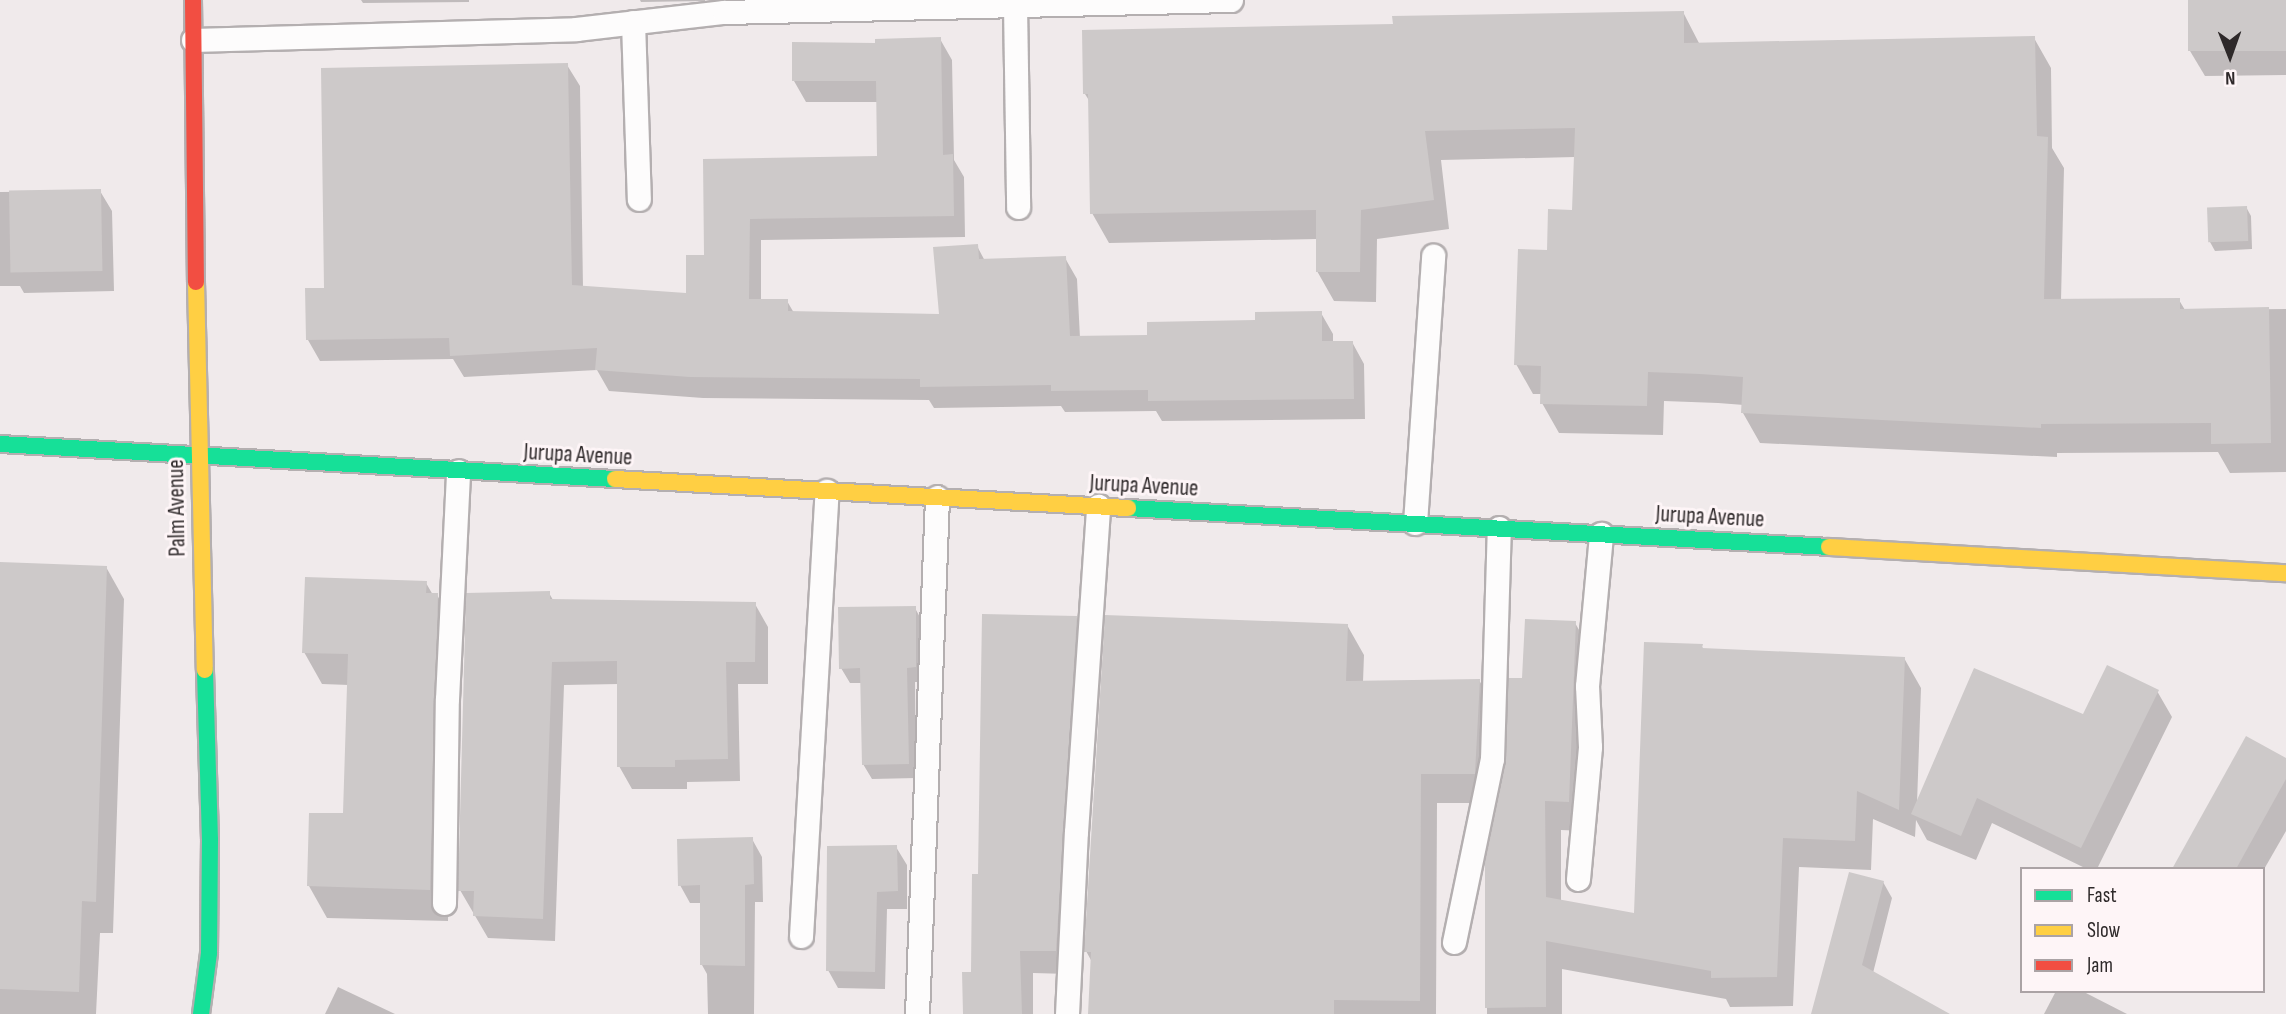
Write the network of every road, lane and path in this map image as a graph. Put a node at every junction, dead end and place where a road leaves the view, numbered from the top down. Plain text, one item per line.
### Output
1 (193, 0) edge
2 (1231, 0) edge
3 (1015, 5) junction
4 (633, 22) junction
5 (194, 40) junction
6 (639, 199) dead end
7 (1018, 207) dead end
8 (1433, 256) dead end
9 (0, 444) edge
10 (198, 457) junction
11 (458, 471) junction
12 (827, 491) junction
13 (937, 497) junction
14 (1098, 506) junction
15 (1415, 523) junction
16 (1499, 528) junction
17 (1601, 534) junction
18 (2286, 572) edge
19 (1578, 879) dead end
20 (444, 903) dead end
21 (801, 936) dead end
22 (1454, 942) dead end
23 (201, 1014) edge
24 (917, 1014) edge
25 (1067, 1014) edge

1 - 5 main road, Palm Avenue
2 - 3 lane
3 - 4 lane
3 - 7 lane
4 - 5 lane
4 - 6 lane
5 - 10 main road, Palm Avenue
8 - 15 lane
9 - 10 main road, Jurupa Avenue
10 - 11 main road, Jurupa Avenue
10 - 23 main road, Palm Avenue
11 - 12 main road, Jurupa Avenue
11 - 20 lane
12 - 13 main road, Jurupa Avenue
12 - 21 lane
13 - 14 main road, Jurupa Avenue
13 - 24 lane
14 - 15 main road, Jurupa Avenue
14 - 25 lane
15 - 16 main road, Jurupa Avenue
16 - 17 main road, Jurupa Avenue
16 - 22 lane
17 - 18 main road, Jurupa Avenue
17 - 19 lane

